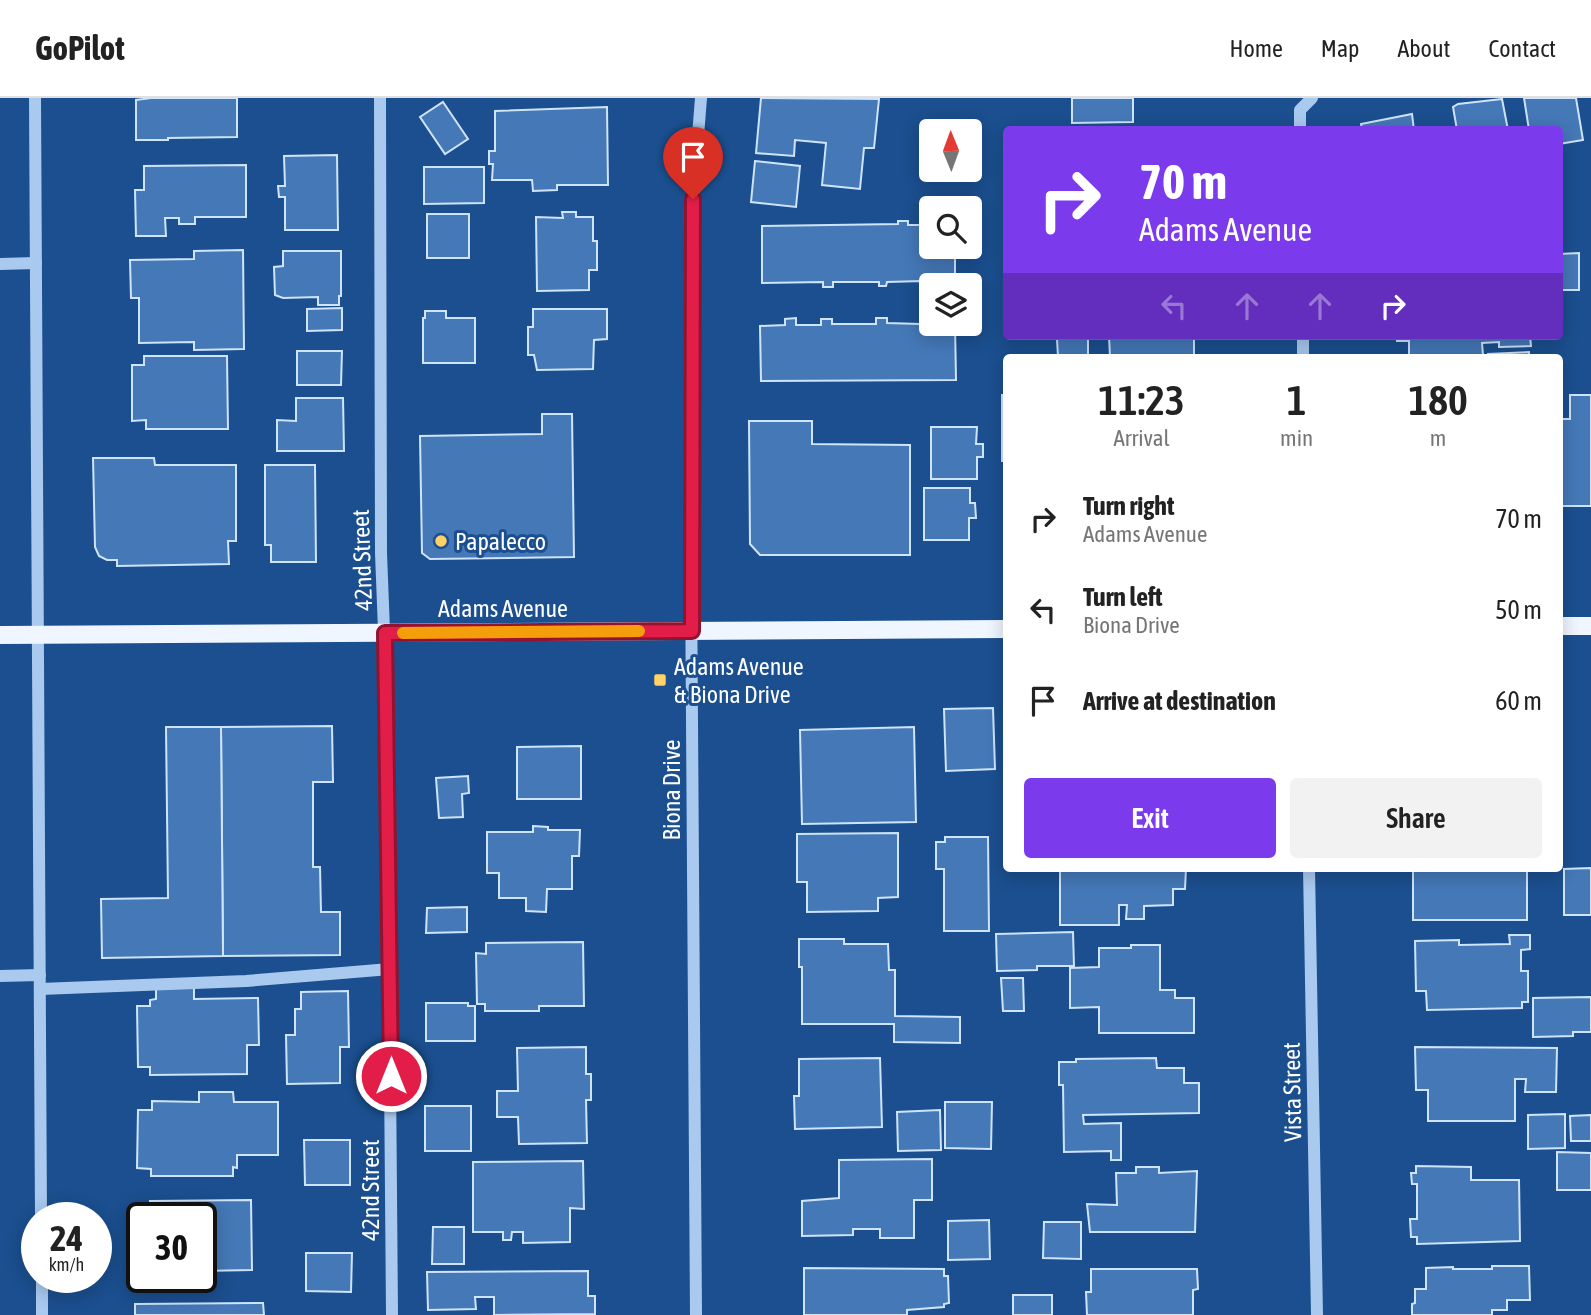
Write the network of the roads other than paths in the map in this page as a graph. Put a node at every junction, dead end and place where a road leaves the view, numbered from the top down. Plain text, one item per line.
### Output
1 (35, 98) edge
2 (380, 98) edge
3 (701, 98) edge
4 (1312, 98) edge
5 (1300, 126) edge
6 (36, 263) junction
7 (0, 264) edge
8 (1591, 625) edge
9 (1563, 626) edge
10 (1003, 629) edge
11 (692, 631) junction
12 (385, 633) junction
13 (0, 635) edge
14 (38, 635) junction
15 (1309, 872) edge
16 (390, 969) junction
17 (0, 976) edge
18 (40, 982) junction
19 (41, 1202) edge
20 (42, 1293) edge
21 (42, 1315) edge
22 (392, 1315) edge
23 (695, 1315) edge
24 (1317, 1315) edge

1 - 6 street
2 - 12 street, 42nd Street
3 - 11 street, Biona Drive
4 - 5 street
6 - 7 street
6 - 14 street
8 - 9 main road
10 - 11 main road, Adams Avenue
11 - 12 main road, Adams Avenue
11 - 23 street, Biona Drive
12 - 14 main road, Adams Avenue
12 - 16 street, 42nd Street
13 - 14 main road, Adams Avenue
14 - 18 street
15 - 24 street, Vista Street
16 - 18 street
16 - 22 street, 42nd Street
17 - 18 street
18 - 19 street
20 - 21 street

